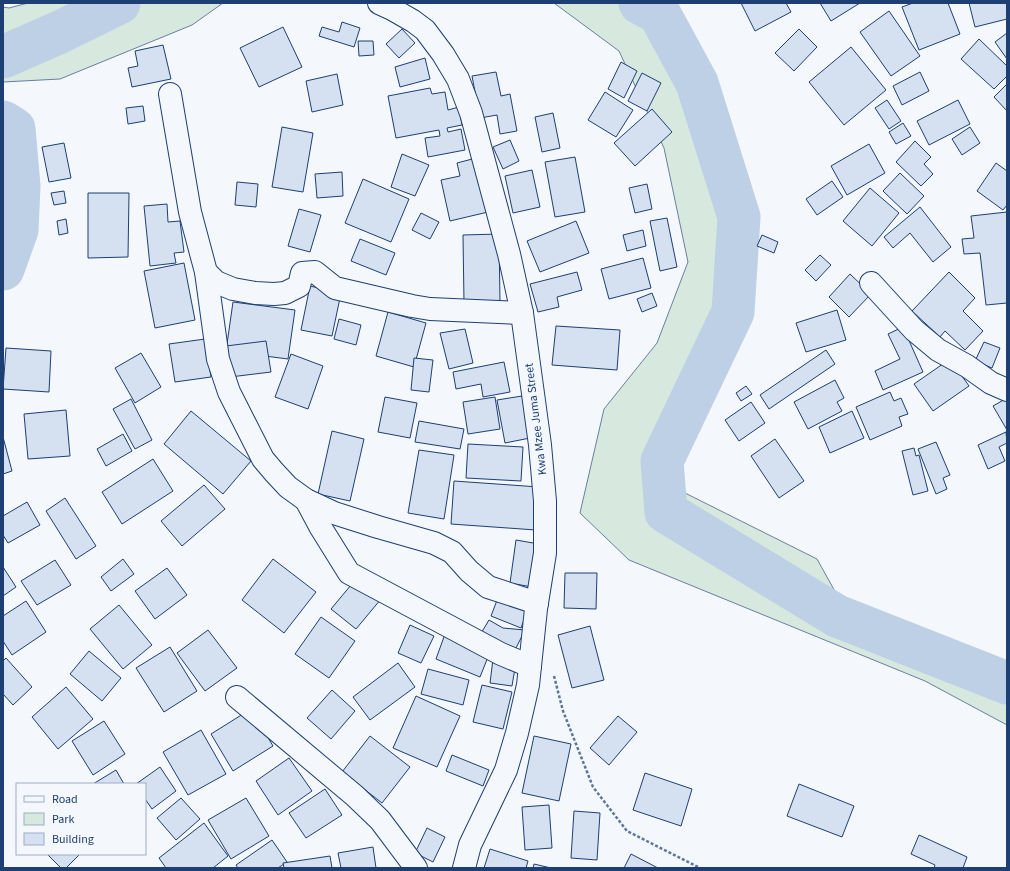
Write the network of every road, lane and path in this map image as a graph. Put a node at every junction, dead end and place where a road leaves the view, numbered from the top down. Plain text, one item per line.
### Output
1 (379, 3) edge
2 (170, 94) dead end
3 (206, 272) junction
4 (871, 283) dead end
5 (522, 313) junction
6 (1007, 390) edge
7 (306, 500) junction
8 (537, 603) junction
9 (530, 666) junction
10 (553, 674) dead end
11 (237, 697) dead end
12 (416, 868) edge
13 (464, 868) edge
14 (700, 868) edge

1 - 5 street, Kwa Mzee Juma Street
2 - 3 street
3 - 5 street
3 - 7 street
4 - 6 street
5 - 8 street, Kwa Mzee Juma Street
7 - 8 street
7 - 9 street
8 - 9 street, Kwa Mzee Juma Street
9 - 13 street, Kwa Mzee Juma Street
10 - 14 path
11 - 12 street

